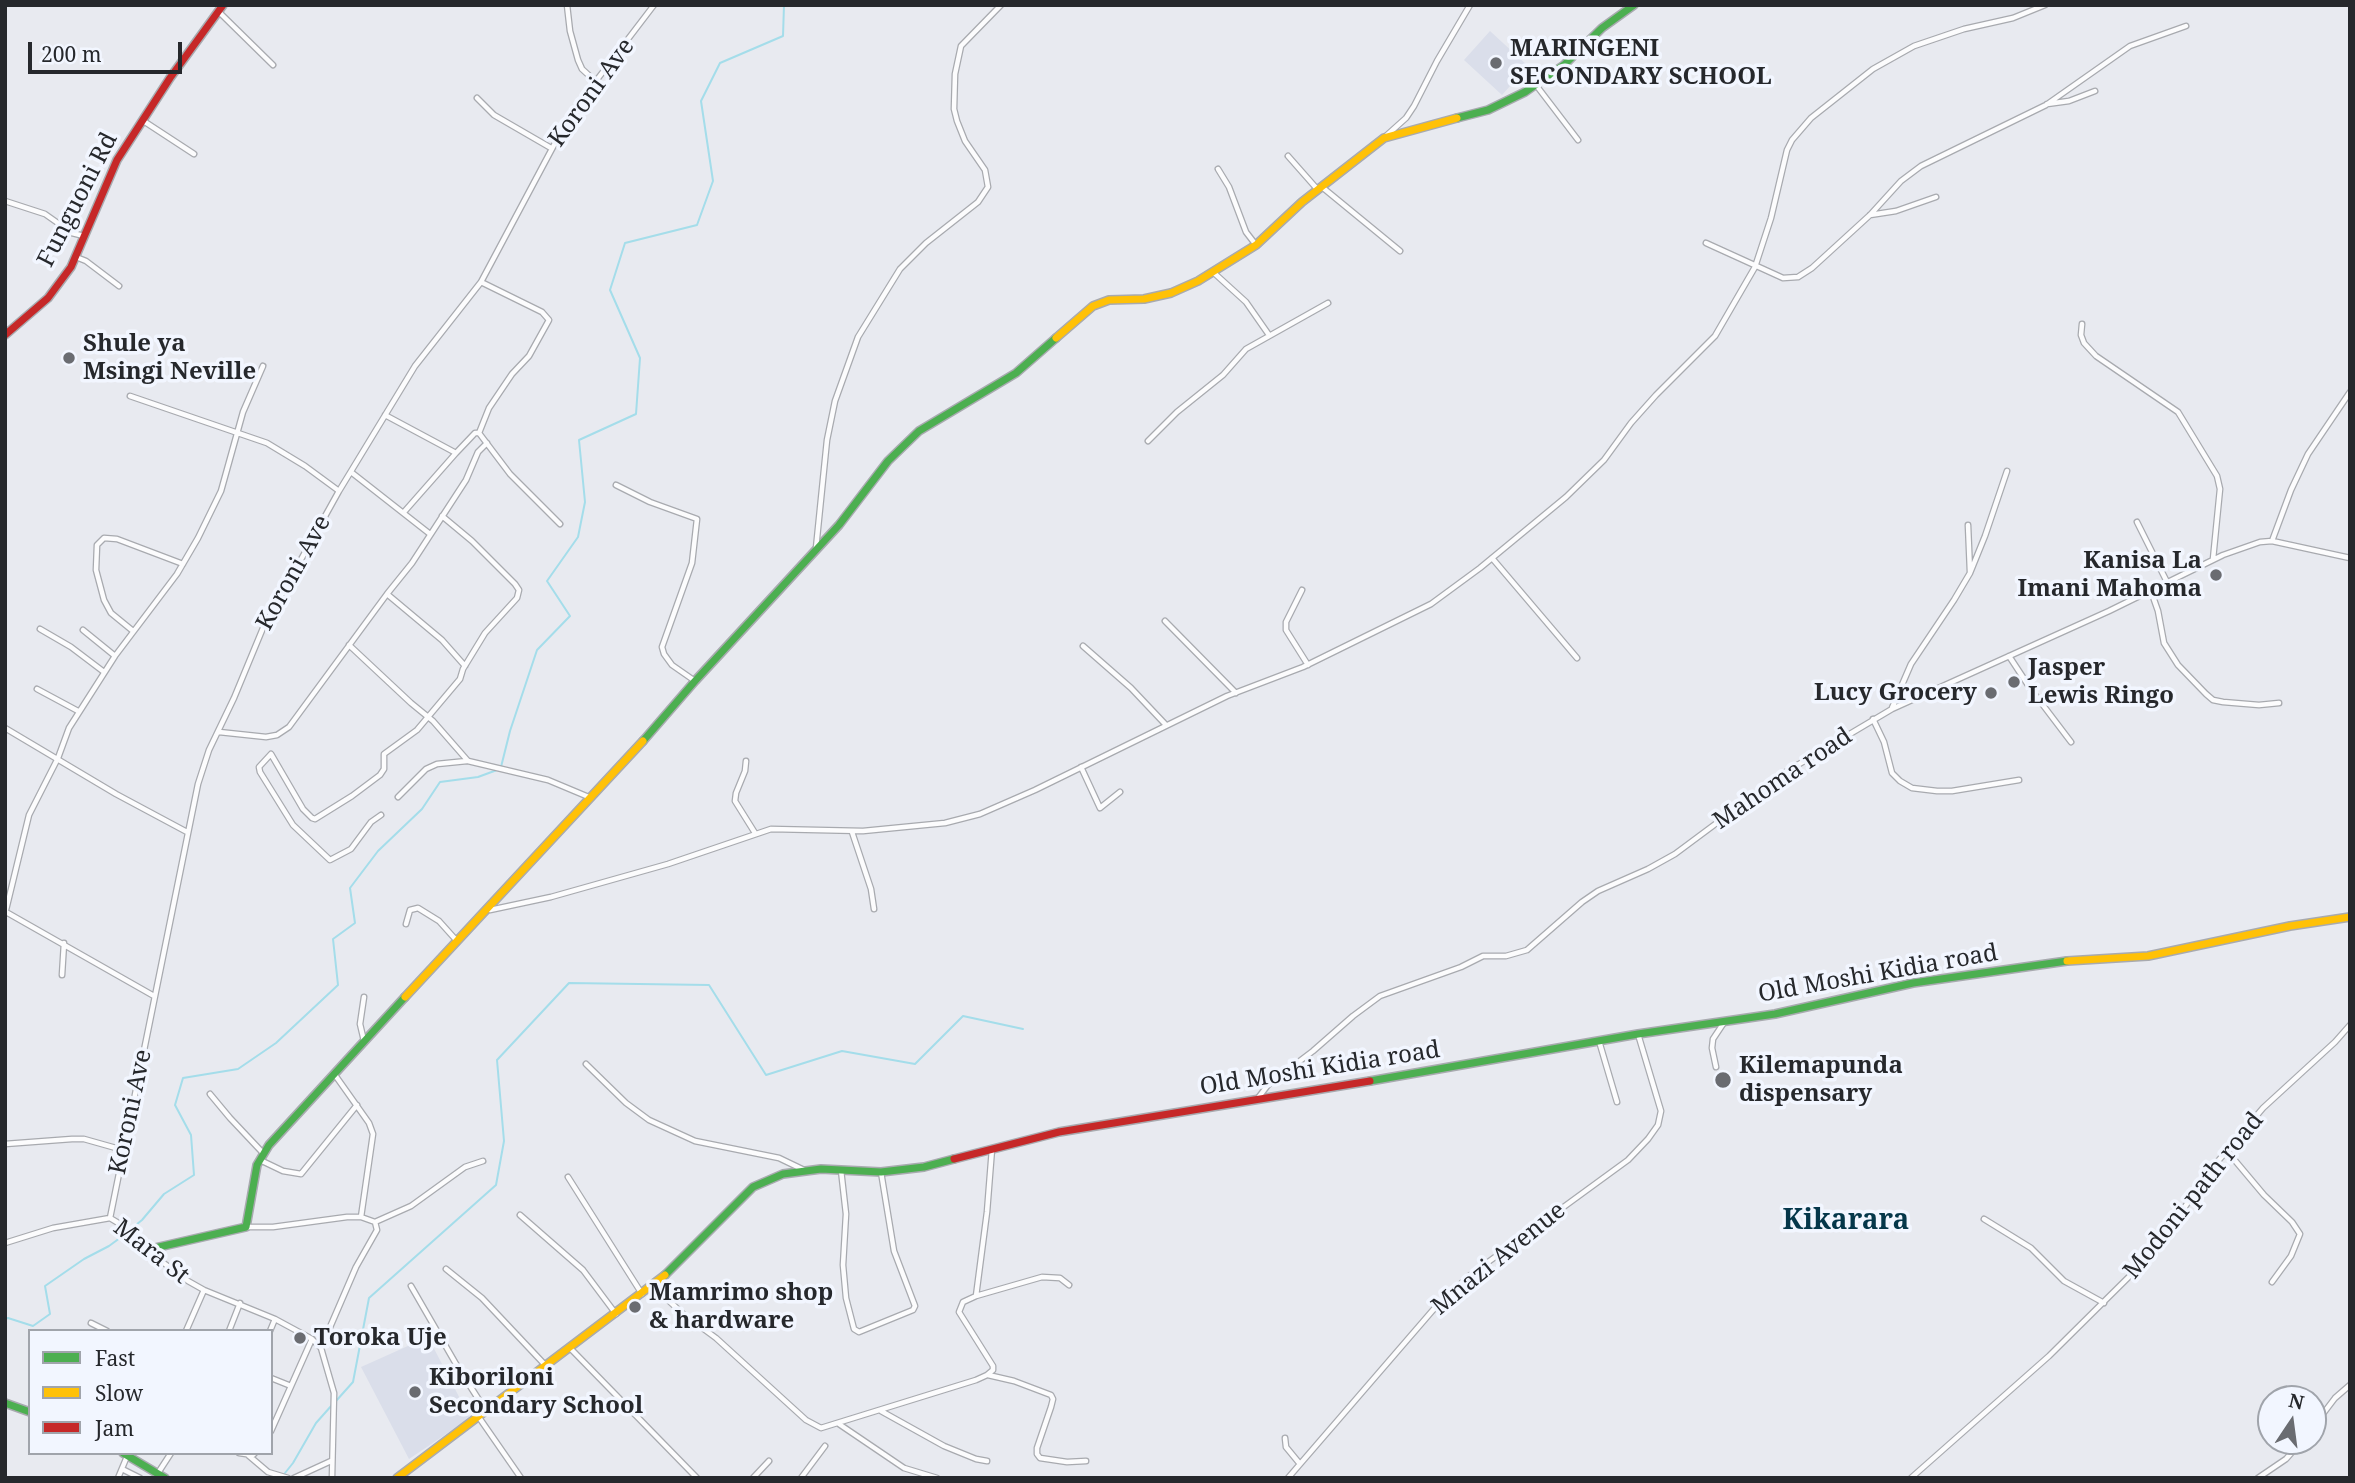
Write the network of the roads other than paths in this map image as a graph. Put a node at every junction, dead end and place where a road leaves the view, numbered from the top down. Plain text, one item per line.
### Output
1 (566, 5) edge
2 (654, 5) edge
3 (1001, 5) edge
4 (1470, 5) edge
5 (1634, 5) edge
6 (2045, 5) edge
7 (222, 7) edge
8 (2186, 26) dead end
9 (273, 65) dead end
10 (595, 81) junction
11 (1536, 85) junction
12 (2095, 91) dead end
13 (477, 98) dead end
14 (2046, 104) junction
15 (142, 120) junction
16 (1384, 138) junction
17 (1578, 139) dead end
18 (551, 148) junction
19 (194, 153) dead end
20 (1287, 156) dead end
21 (1218, 169) dead end
22 (1320, 189) junction
23 (1936, 197) dead end
24 (5, 201) edge
25 (1870, 215) junction
26 (84, 236) junction
27 (1706, 243) dead end
28 (1256, 246) junction
29 (1400, 251) dead end
30 (76, 257) junction
31 (1755, 267) junction
32 (1213, 271) junction
33 (481, 282) junction
34 (119, 286) dead end
35 (1328, 303) dead end
36 (2082, 324) dead end
37 (5, 335) edge
38 (1269, 335) junction
39 (264, 366) dead end
40 (2350, 392) edge
41 (130, 396) dead end
42 (385, 415) junction
43 (237, 432) junction
44 (478, 433) junction
45 (1148, 441) dead end
46 (487, 443) junction
47 (456, 453) junction
48 (2007, 471) dead end
49 (351, 472) junction
50 (616, 485) dead end
51 (339, 491) junction
52 (404, 512) junction
53 (442, 516) junction
54 (2137, 523) dead end
55 (560, 524) dead end
56 (1968, 525) dead end
57 (430, 534) junction
58 (2272, 541) junction
59 (816, 548) junction
60 (1492, 558) junction
61 (2350, 558) edge
62 (2213, 560) junction
63 (184, 564) junction
64 (1970, 573) junction
65 (2167, 582) junction
66 (1302, 590) dead end
67 (2151, 591) junction
68 (387, 594) junction
69 (1165, 621) dead end
70 (40, 629) dead end
71 (83, 630) dead end
72 (133, 631) junction
73 (349, 645) junction
74 (1083, 646) dead end
75 (115, 656) junction
76 (2009, 656) junction
77 (1577, 658) dead end
78 (1308, 665) junction
79 (465, 666) junction
80 (104, 672) junction
81 (695, 681) junction
82 (37, 689) dead end
83 (1236, 693) junction
84 (2279, 703) dead end
85 (1892, 709) junction
86 (78, 711) junction
87 (428, 716) junction
88 (1873, 719) junction
89 (1166, 724) junction
90 (5, 728) edge
91 (219, 732) junction
92 (2071, 742) dead end
93 (58, 758) junction
94 (468, 761) junction
95 (746, 761) dead end
96 (1081, 767) junction
97 (2019, 780) dead end
98 (1120, 792) dead end
99 (398, 797) dead end
100 (591, 798) junction
101 (381, 815) dead end
102 (187, 832) junction
103 (852, 832) junction
104 (755, 833) junction
105 (874, 909) dead end
106 (488, 910) junction
107 (5, 912) edge
108 (2350, 916) edge
109 (406, 924) dead end
110 (457, 941) junction
111 (64, 943) junction
112 (62, 975) dead end
113 (154, 996) junction
114 (364, 997) dead end
115 (1725, 1021) junction
116 (2350, 1025) edge
117 (1638, 1034) junction
118 (364, 1041) junction
119 (1599, 1041) junction
120 (586, 1064) dead end
121 (1716, 1067) dead end
122 (335, 1075) junction
123 (210, 1094) dead end
124 (1258, 1098) junction
125 (1617, 1102) dead end
126 (357, 1105) junction
127 (5, 1144) edge
128 (992, 1148) junction
129 (123, 1150) junction
130 (2227, 1150) junction
131 (261, 1156) junction
132 (482, 1161) dead end
133 (804, 1170) junction
134 (841, 1170) junction
135 (881, 1172) junction
136 (568, 1177) dead end
137 (520, 1215) dead end
138 (360, 1217) junction
139 (110, 1218) junction
140 (1984, 1219) dead end
141 (375, 1222) junction
142 (246, 1227) junction
143 (5, 1242) edge
144 (146, 1250) junction
145 (446, 1269) dead end
146 (2272, 1282) dead end
147 (1069, 1285) dead end
148 (411, 1286) dead end
149 (653, 1286) junction
150 (204, 1290) junction
151 (642, 1294) junction
152 (976, 1296) junction
153 (240, 1303) junction
154 (2104, 1303) junction
155 (616, 1314) junction
156 (275, 1320) junction
157 (91, 1323) dead end
158 (103, 1329) edge
159 (187, 1329) edge
160 (230, 1329) edge
161 (271, 1329) edge
162 (312, 1339) junction
163 (321, 1348) junction
164 (571, 1349) junction
165 (547, 1367) junction
166 (987, 1375) junction
167 (273, 1379) edge
168 (2350, 1385) edge
169 (291, 1387) junction
170 (5, 1403) edge
171 (2327, 1409) edge
172 (880, 1410) junction
173 (28, 1411) edge
174 (486, 1411) junction
175 (478, 1416) junction
176 (838, 1423) junction
177 (273, 1425) edge
178 (1285, 1438) dead end
179 (825, 1446) dead end
180 (126, 1455) edge
181 (128, 1455) edge
182 (170, 1455) edge
183 (247, 1455) edge
184 (2290, 1455) edge
185 (331, 1461) junction
186 (769, 1461) dead end
187 (987, 1461) dead end
188 (1086, 1461) dead end
189 (1300, 1464) junction
190 (122, 1469) junction
191 (162, 1476) edge
192 (118, 1478) edge
193 (140, 1478) edge
194 (288, 1478) edge
195 (294, 1478) edge
196 (332, 1478) edge
197 (397, 1478) edge
198 (520, 1478) edge
199 (697, 1478) edge
200 (753, 1478) edge
201 (801, 1478) edge
202 (937, 1478) edge
203 (1288, 1478) edge
204 (1911, 1478) edge
205 (2258, 1478) edge

1 - 10 street
2 - 10 street, Koroni Ave
3 - 59 street
4 - 16 street
5 - 11 main road
6 - 31 street
7 - 9 street
7 - 15 main road, Funguoni Rd
8 - 14 street
10 - 18 street, Koroni Ave
11 - 16 main road
11 - 17 street
12 - 14 street
13 - 18 street
14 - 25 street
15 - 19 street
15 - 26 main road, Funguoni Rd
16 - 22 main road
18 - 33 street, Koroni Ave
20 - 22 street
21 - 28 street
22 - 28 main road
22 - 29 street
23 - 25 street
24 - 26 street
25 - 31 street
26 - 30 main road, Funguoni Rd
27 - 31 street
28 - 32 main road
30 - 34 street
30 - 37 main road, Funguoni Rd
31 - 60 street
32 - 38 street
32 - 59 main road
33 - 42 street, Koroni Ave
33 - 44 street
35 - 38 street
36 - 62 street
38 - 45 street
39 - 43 street
40 - 58 street
41 - 43 street
42 - 47 street
42 - 49 street, Koroni Ave
43 - 51 street
43 - 63 street
44 - 46 street
44 - 47 street
46 - 53 street
46 - 55 street
47 - 52 street
48 - 64 street
49 - 51 street, Koroni Ave
49 - 52 street
50 - 81 street
51 - 91 street, Koroni Ave
52 - 57 street
53 - 57 street
53 - 79 street
54 - 65 street
56 - 64 street
57 - 68 street
58 - 61 street, Mahoma road
58 - 62 street, Mahoma road
59 - 81 main road
60 - 77 street
60 - 78 street
62 - 65 street, Mahoma road
63 - 72 street
63 - 72 street
64 - 85 street
65 - 67 street, Mahoma road
66 - 78 street
67 - 76 street, Mahoma road
67 - 84 street
68 - 73 street
68 - 79 street
69 - 83 street
70 - 80 street
71 - 75 street
72 - 75 street
73 - 87 street
73 - 91 street
74 - 89 street
75 - 80 street
76 - 85 street, Mahoma road
76 - 92 street
78 - 83 street
79 - 87 street
80 - 86 street
81 - 100 main road
82 - 86 street
83 - 89 street
85 - 88 street, Mahoma road
86 - 93 street
87 - 94 street
87 - 101 street
88 - 97 street
88 - 124 street, Mahoma road
89 - 96 street
90 - 93 street
91 - 102 street, Koroni Ave
93 - 102 street
93 - 107 street
94 - 99 street
94 - 100 street
95 - 104 street
96 - 98 street
96 - 103 street
100 - 106 main road
102 - 113 street, Koroni Ave
103 - 104 street
103 - 105 street
104 - 106 street
106 - 110 main road
107 - 111 street
108 - 115 main road, Old Moshi Kidia road
109 - 110 street
110 - 118 main road
111 - 112 street
111 - 113 street
113 - 129 street, Koroni Ave
114 - 118 street
115 - 117 main road, Old Moshi Kidia road
115 - 121 street
116 - 130 street, Modoni path road
117 - 119 main road, Old Moshi Kidia road
117 - 189 street, Mnazi Avenue
118 - 122 main road
119 - 124 main road, Old Moshi Kidia road
119 - 125 street
120 - 133 street
122 - 126 street
122 - 131 main road
123 - 131 street
124 - 128 main road, Old Moshi Kidia road
126 - 131 street
126 - 138 street
127 - 129 street
128 - 135 main road, Old Moshi Kidia road
128 - 152 street
129 - 139 street, Koroni Ave
130 - 146 street
130 - 154 street, Modoni path road
131 - 142 main road
132 - 141 street
133 - 134 main road, Old Moshi Kidia road
133 - 149 main road, Old Moshi Kidia road
134 - 135 main road, Old Moshi Kidia road
134 - 135 street
136 - 151 street
137 - 155 street
138 - 141 street
138 - 142 street
139 - 143 street, Mara St
139 - 144 street, Mara St
140 - 154 street
141 - 163 street
142 - 144 main road
144 - 150 street, Mara St
145 - 165 street
147 - 152 street
148 - 174 street
149 - 151 main road, Old Moshi Kidia road
149 - 176 street
150 - 153 street, Mara St
150 - 159 street
151 - 155 main road, Old Moshi Kidia road
152 - 166 street
153 - 156 street, Mara St
153 - 160 street
154 - 204 street, Modoni path road
155 - 164 main road, Old Moshi Kidia road
156 - 161 street
156 - 162 street, Mara St
157 - 158 street
162 - 163 street, Mara St
162 - 169 street
163 - 185 street, Mara St
164 - 165 main road, Old Moshi Kidia road
164 - 199 street
165 - 174 main road, Old Moshi Kidia road
166 - 172 street
166 - 188 street
167 - 169 street
168 - 171 street
169 - 177 street
170 - 173 main road
172 - 176 street
172 - 187 street
174 - 175 main road, Old Moshi Kidia road
175 - 197 main road, Old Moshi Kidia road
175 - 198 street
176 - 202 street
178 - 189 street
179 - 201 street
180 - 190 street
181 - 191 main road
182 - 191 street
183 - 194 street
184 - 205 street
185 - 195 street
185 - 196 street, Mara St
186 - 200 street
189 - 203 street, Mnazi Avenue
190 - 192 street
190 - 193 street

